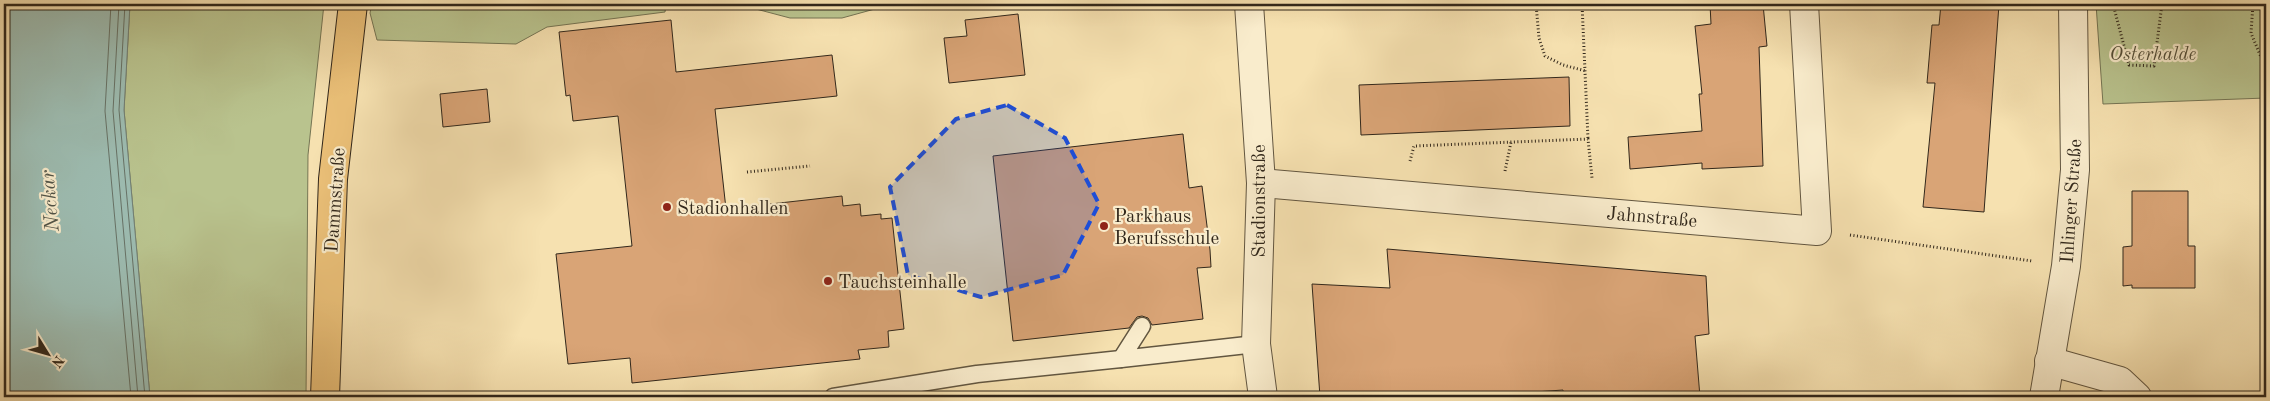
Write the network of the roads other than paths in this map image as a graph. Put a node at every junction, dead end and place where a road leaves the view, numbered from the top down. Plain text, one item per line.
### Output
1 (353, 4) edge
2 (1249, 4) edge
3 (1804, 4) edge
4 (2074, 4) edge
5 (1261, 183) junction
6 (1142, 326) dead end
7 (1256, 344) junction
8 (1121, 360) junction
9 (2049, 361) junction
10 (325, 397) edge
11 (833, 397) edge
12 (1263, 397) edge
13 (2044, 397) edge
14 (2138, 397) edge

1 - 10 main road, Dammstraße
2 - 5 street, Stadionstraße
3 - 5 street, Jahnstraße
4 - 9 street, Ihlinger Straße
5 - 7 street, Stadionstraße
6 - 8 lane
7 - 8 lane
7 - 12 street, Stadionstraße
8 - 11 lane
9 - 13 street, Ihlinger Straße
9 - 14 street

